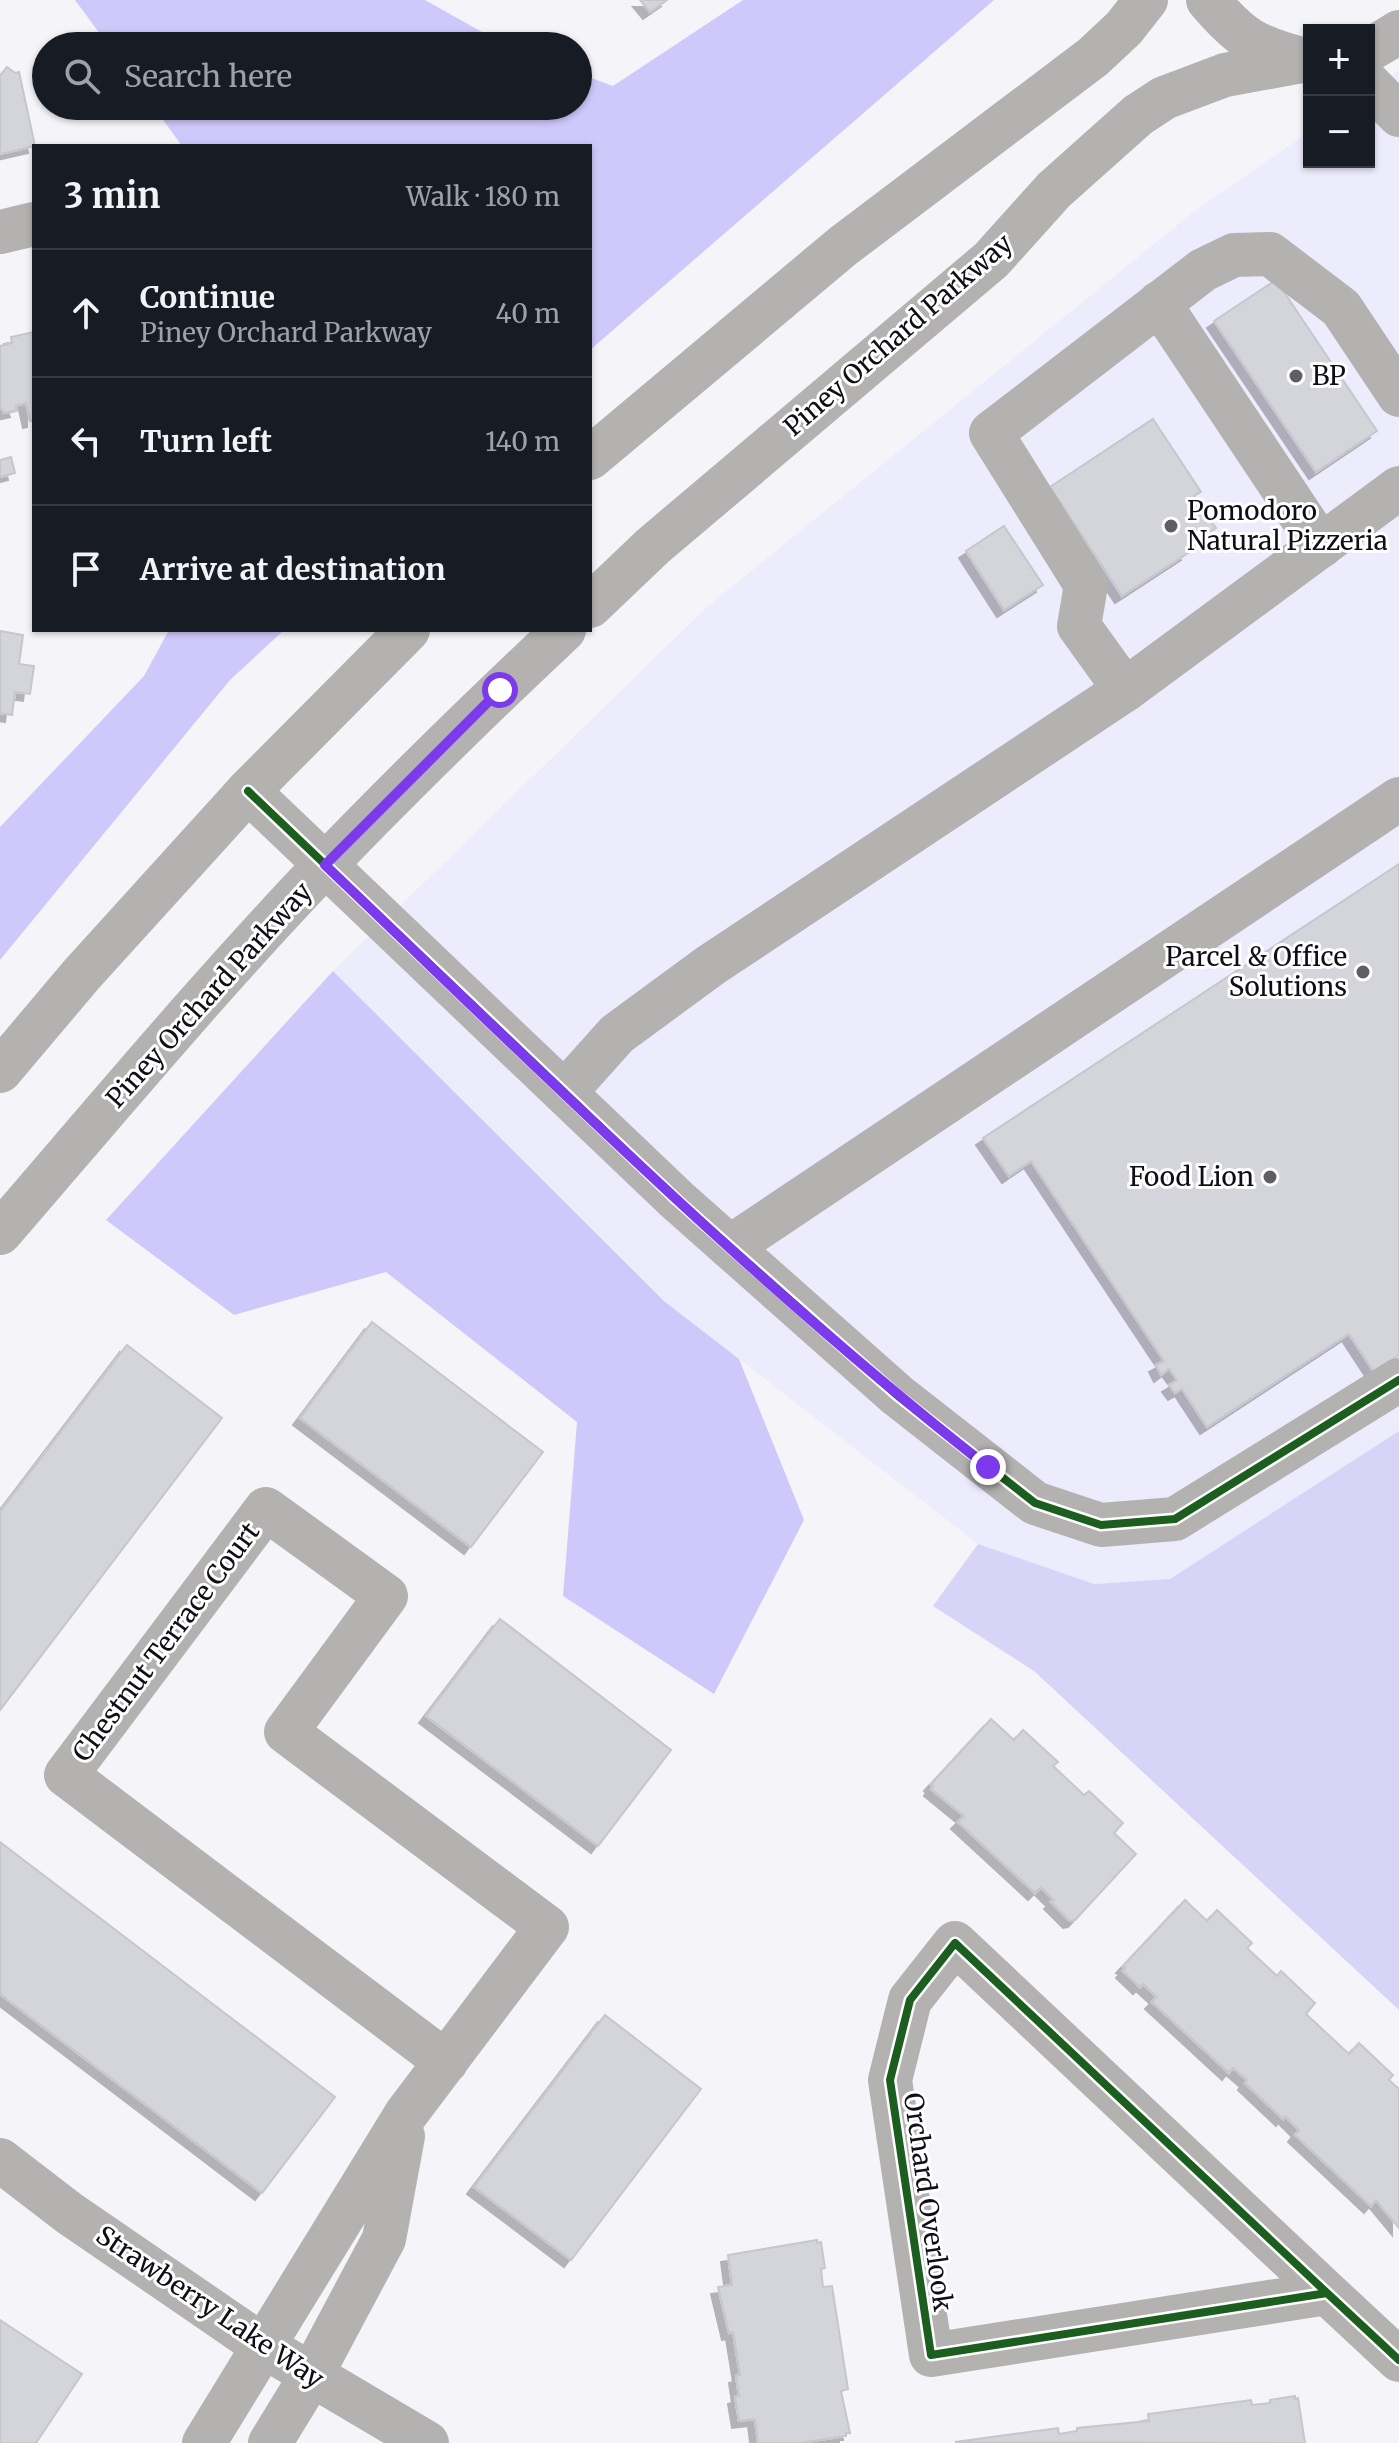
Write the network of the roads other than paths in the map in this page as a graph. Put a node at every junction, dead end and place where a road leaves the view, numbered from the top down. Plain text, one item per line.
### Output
1 (1146, 0) edge
2 (1208, 0) edge
3 (1399, 32) edge
4 (1375, 46) edge
5 (1303, 59) edge
6 (1303, 61) edge
7 (1375, 90) edge
8 (1399, 115) edge
9 (32, 224) edge
10 (0, 232) edge
11 (1159, 303) junction
12 (1399, 395) edge
13 (592, 456) edge
14 (1399, 488) edge
15 (1321, 546) junction
16 (592, 604) edge
17 (406, 632) edge
18 (562, 632) edge
19 (1125, 690) junction
20 (248, 791) junction
21 (1399, 799) edge
22 (325, 865) junction
23 (0, 1071) edge
24 (565, 1092) junction
25 (0, 1233) edge
26 (730, 1247) junction
27 (1399, 1380) edge
28 (446, 2062) junction
29 (406, 2114) junction
30 (0, 2160) edge
31 (1327, 2293) junction
32 (263, 2346) junction
33 (1399, 2360) edge
34 (311, 2376) junction
35 (204, 2443) edge
36 (270, 2443) edge
37 (427, 2443) edge

1 - 13 street
2 - 5 street, Piney Orchard Parkway
3 - 4 street
6 - 16 street, Piney Orchard Parkway
7 - 8 street
9 - 10 street
11 - 12 street
11 - 15 street
11 - 19 street
14 - 15 street
15 - 19 street
17 - 20 street
18 - 22 street, Piney Orchard Parkway
19 - 24 street
20 - 22 street
20 - 23 street
21 - 26 street
22 - 24 street
22 - 25 street, Piney Orchard Parkway
24 - 26 street
26 - 27 street
28 - 28 street, Chestnut Terrace Court
28 - 29 street, Chestnut Terrace Court
29 - 32 street, Chestnut Terrace Court
29 - 34 street, Chestnut Terrace Court
30 - 32 street, Strawberry Lake Way
31 - 31 street, Orchard Overlook
31 - 33 street, Orchard Overlook
32 - 34 street, Strawberry Lake Way
32 - 35 street, Chestnut Terrace Court
34 - 36 street, Chestnut Terrace Court
34 - 37 street, Strawberry Lake Way

